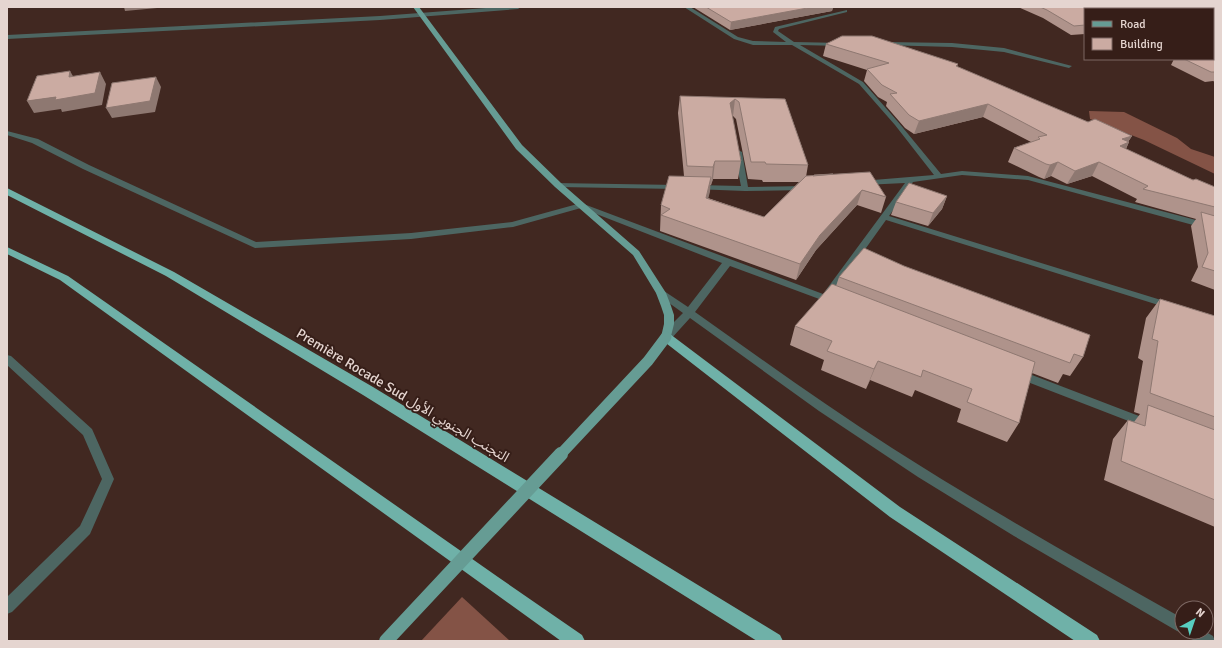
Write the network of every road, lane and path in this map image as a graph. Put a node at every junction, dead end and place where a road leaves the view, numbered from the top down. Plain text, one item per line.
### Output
1 (416, 7) edge
2 (518, 7) edge
3 (687, 7) edge
4 (845, 11) dead end
5 (422, 15) junction
6 (7, 37) edge
7 (792, 42) junction
8 (846, 44) edge
9 (877, 44) edge
10 (1070, 66) dead end
11 (7, 133) edge
12 (736, 142) edge
13 (939, 176) junction
14 (911, 180) junction
15 (858, 184) edge
16 (558, 185) junction
17 (813, 187) edge
18 (745, 189) junction
19 (7, 191) edge
20 (581, 205) junction
21 (884, 217) junction
22 (1215, 228) edge
23 (7, 250) edge
24 (728, 262) junction
25 (661, 293) junction
26 (825, 298) junction
27 (840, 303) edge
28 (1177, 308) edge
29 (689, 313) junction
30 (666, 337) junction
31 (7, 359) edge
32 (1009, 370) edge
33 (1156, 427) edge
34 (7, 607) edge
35 (1174, 621) edge
36 (386, 641) edge
37 (576, 641) edge
38 (774, 641) edge
39 (1091, 641) edge

1 - 5 main road
2 - 5 street
3 - 7 street
4 - 7 street
5 - 6 street
5 - 16 main road
7 - 8 street
7 - 13 street
9 - 10 street
11 - 20 street
12 - 18 street
13 - 14 street
13 - 22 street
14 - 15 street
14 - 21 street
16 - 18 street
16 - 20 main road
17 - 18 street
19 - 38 highway, Première Rocade Sud التجنب الجنوبي الأول
20 - 24 street
20 - 25 main road
21 - 26 street
21 - 28 street
23 - 37 highway
24 - 26 street
24 - 29 street
25 - 29 street
25 - 30 main road
26 - 27 street
29 - 30 street
29 - 35 street
30 - 36 main road, bridge
30 - 39 highway
31 - 34 street
32 - 33 street

